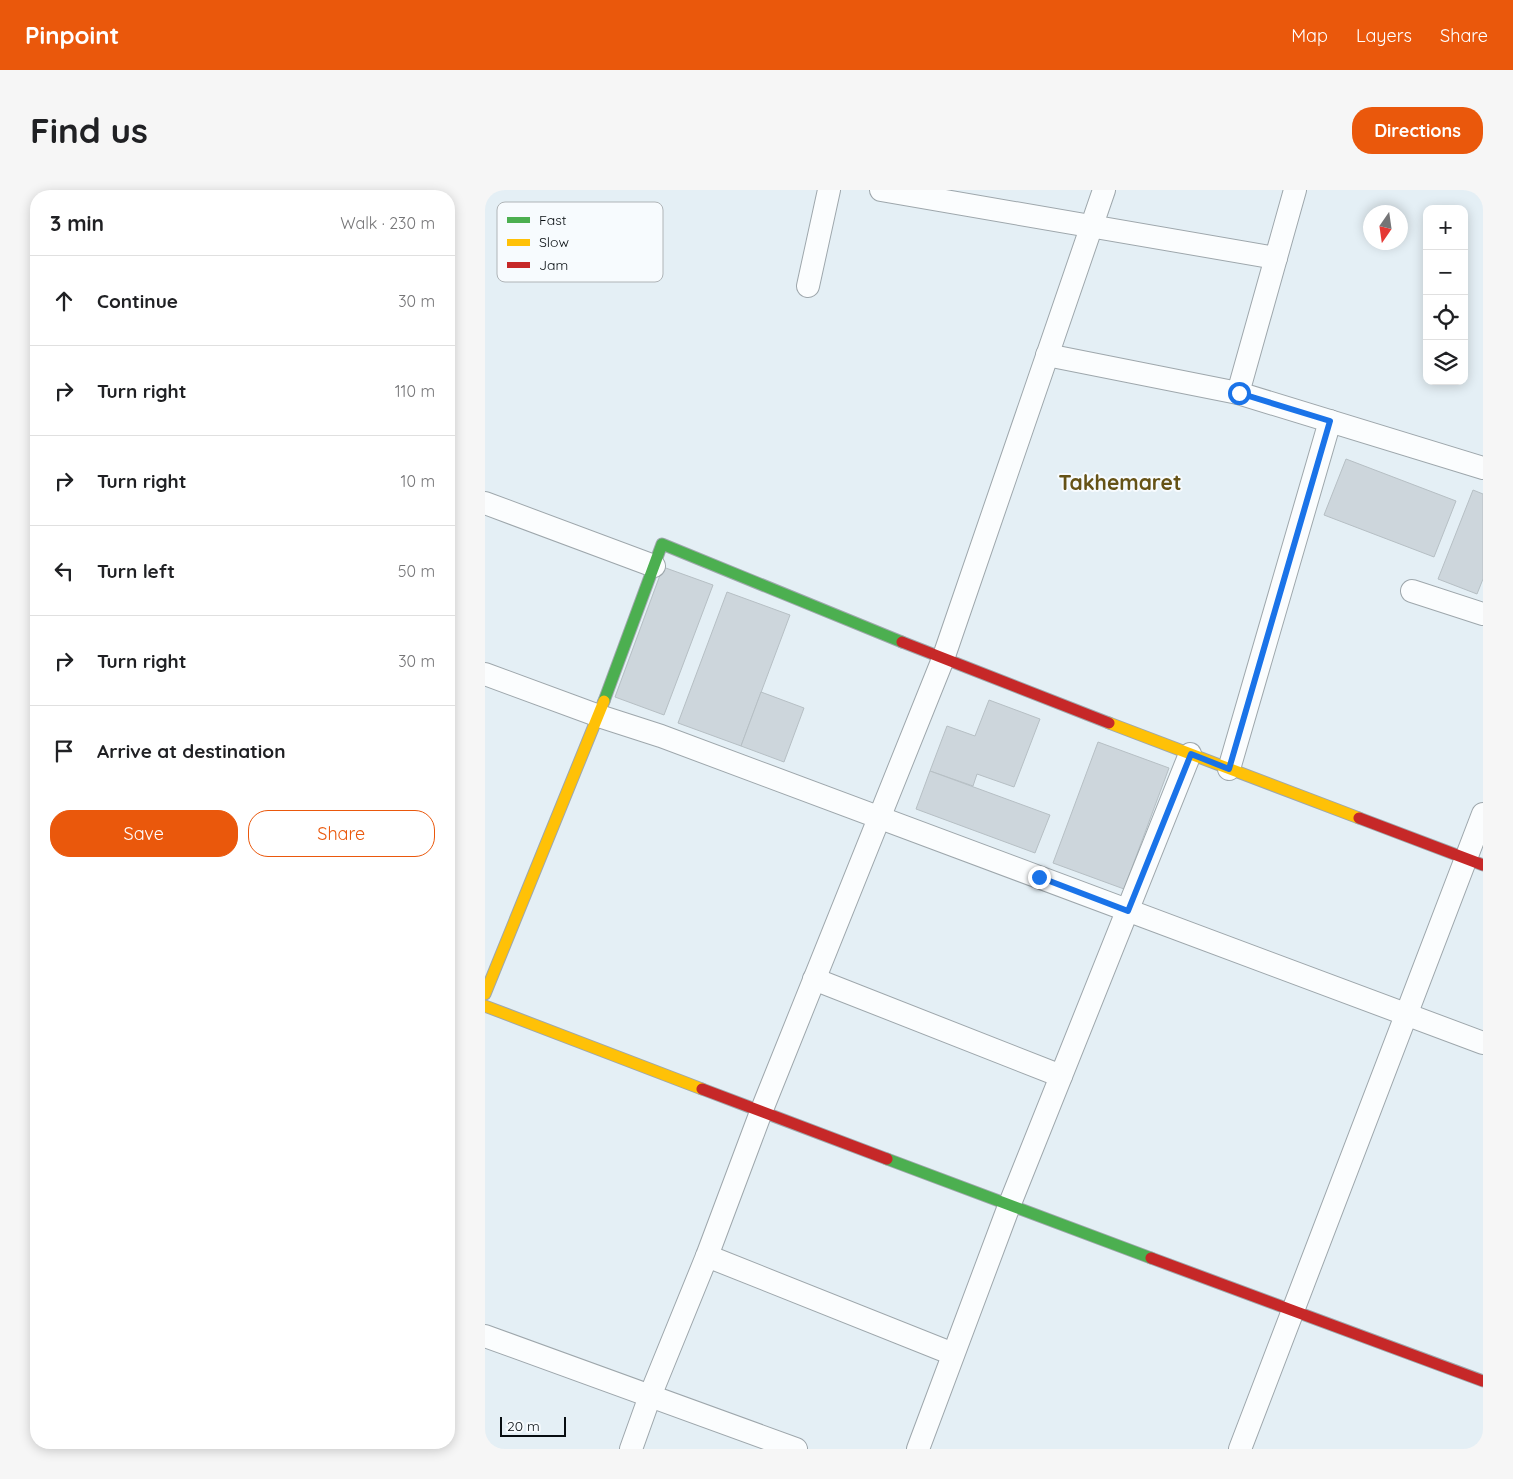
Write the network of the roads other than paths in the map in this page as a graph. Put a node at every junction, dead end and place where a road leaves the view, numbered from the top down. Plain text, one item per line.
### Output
1 (829, 190) edge
2 (881, 190) edge
3 (1103, 190) edge
4 (1295, 190) edge
5 (1091, 225) junction
6 (1276, 258) junction
7 (809, 286) dead end
8 (1047, 355) junction
9 (1239, 393) junction
10 (1330, 421) junction
11 (1483, 468) edge
12 (485, 503) edge
13 (655, 566) junction
14 (1412, 591) dead end
15 (1483, 614) edge
16 (943, 659) junction
17 (485, 674) edge
18 (599, 716) junction
19 (1191, 754) junction
20 (1229, 769) junction
21 (1483, 814) edge
22 (880, 818) junction
23 (1475, 862) edge
24 (1128, 911) junction
25 (814, 979) junction
26 (485, 994) edge
27 (485, 1006) edge
28 (1406, 1014) junction
29 (1483, 1043) edge
30 (1061, 1076) junction
31 (761, 1112) junction
32 (1009, 1206) junction
33 (707, 1256) junction
34 (1293, 1310) junction
35 (485, 1336) edge
36 (953, 1354) junction
37 (1483, 1381) edge
38 (650, 1396) junction
39 (631, 1449) edge
40 (796, 1449) edge
41 (918, 1449) edge
42 (1240, 1449) edge

1 - 7 street
2 - 5 street
3 - 5 street
4 - 6 street
5 - 6 street
5 - 8 street
6 - 9 street
8 - 9 street
8 - 16 street
9 - 10 street
10 - 11 street
10 - 20 street
12 - 13 street
13 - 16 street
13 - 18 street
14 - 15 street
16 - 19 street
16 - 22 street
17 - 18 street
18 - 22 street
18 - 26 street
19 - 20 street
19 - 24 street
20 - 23 street
21 - 23 street
22 - 24 street
22 - 25 street
23 - 28 street
24 - 28 street
24 - 30 street
25 - 30 street
25 - 31 street
27 - 31 street
28 - 29 street
28 - 34 street
30 - 32 street
31 - 32 street
31 - 33 street
32 - 34 street
32 - 36 street
33 - 36 street
33 - 38 street
34 - 37 street
34 - 42 street
35 - 38 street
36 - 41 street
38 - 39 street
38 - 40 street

